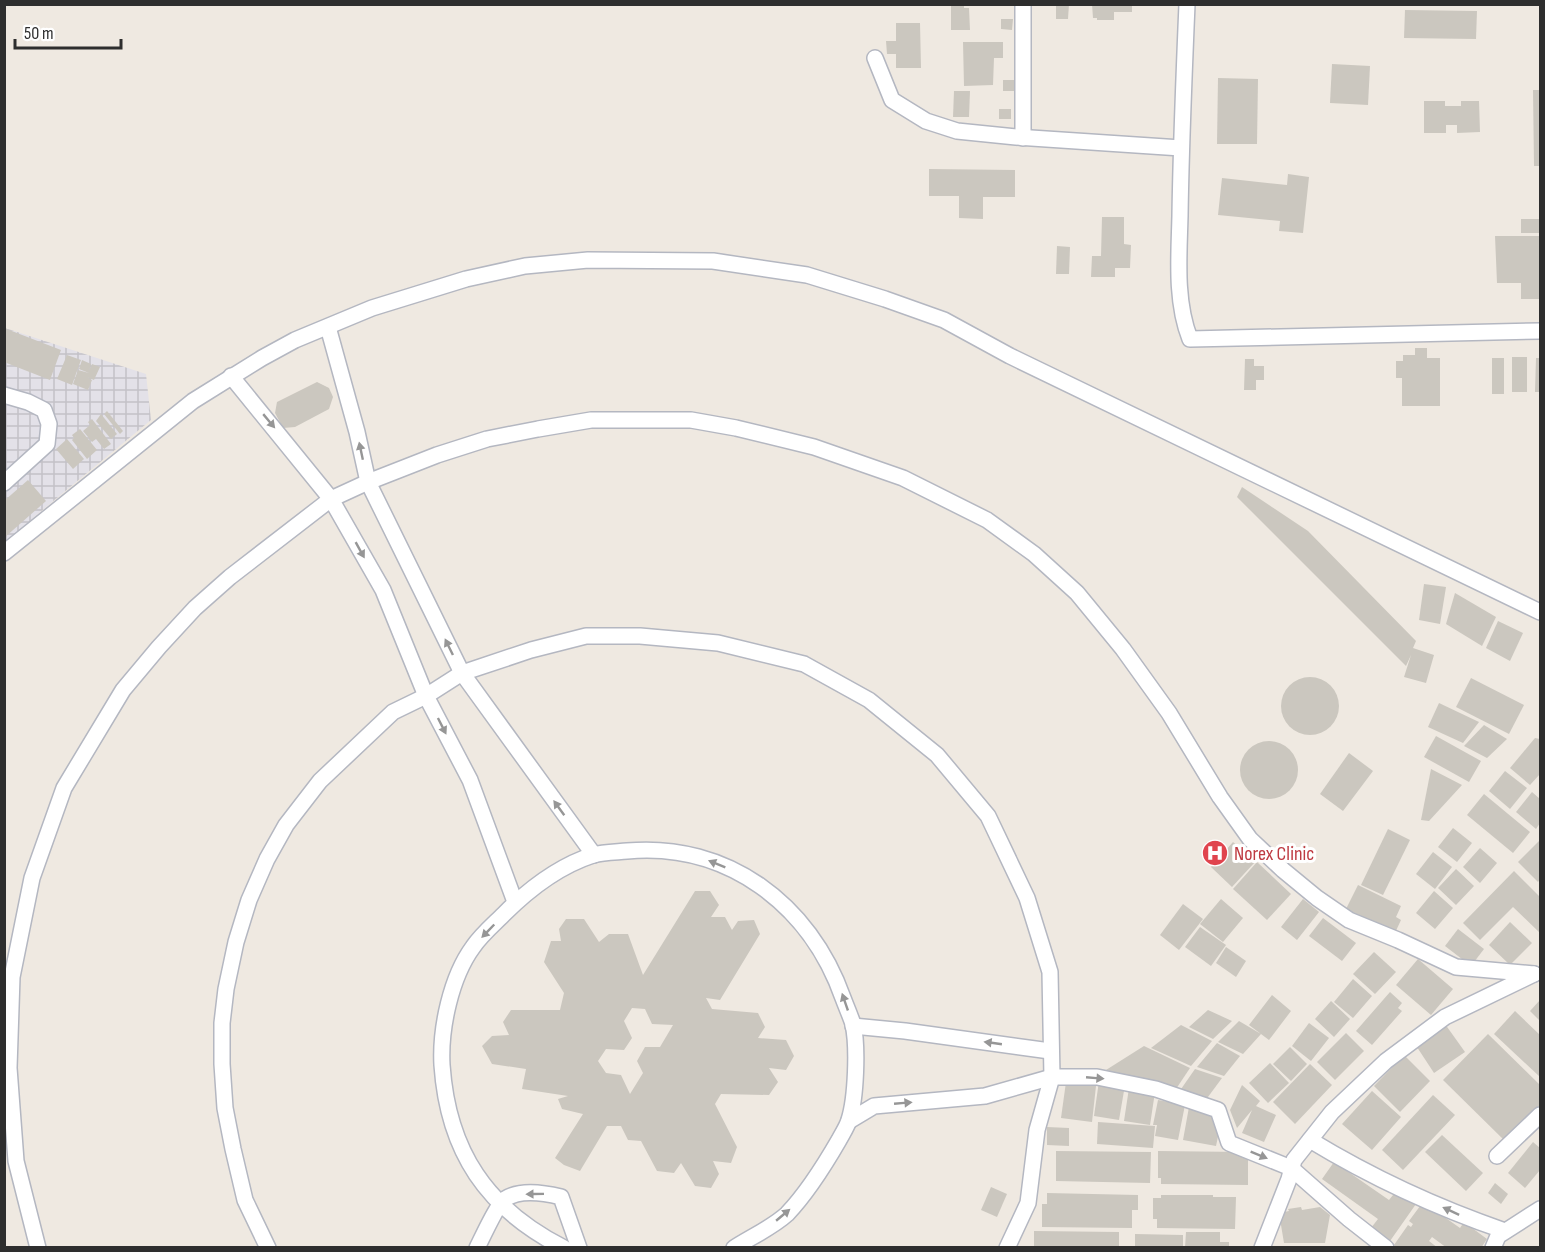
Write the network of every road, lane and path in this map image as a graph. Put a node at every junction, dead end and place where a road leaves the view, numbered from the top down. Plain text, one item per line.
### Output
1 (1023, 4) edge
2 (1187, 4) edge
3 (875, 58) dead end
4 (1023, 138) junction
5 (1180, 148) junction
6 (328, 327) junction
7 (1540, 331) edge
8 (231, 376) junction
9 (4, 395) edge
10 (368, 482) junction
11 (4, 483) edge
12 (331, 499) junction
13 (4, 554) edge
14 (1540, 612) edge
15 (462, 673) junction
16 (426, 696) junction
17 (594, 855) junction
18 (515, 902) junction
19 (1537, 973) edge
20 (853, 1026) junction
21 (1050, 1051) junction
22 (1052, 1077) junction
23 (1540, 1115) edge
24 (849, 1121) junction
25 (1310, 1140) junction
26 (1497, 1156) dead end
27 (1291, 1168) junction
28 (500, 1205) junction
29 (1540, 1209) edge
30 (1505, 1232) junction
31 (38, 1248) edge
32 (268, 1248) edge
33 (477, 1248) edge
34 (564, 1248) edge
35 (579, 1248) edge
36 (734, 1248) edge
37 (1007, 1248) edge
38 (1262, 1248) edge
39 (1386, 1248) edge
40 (1492, 1248) edge

1 - 4 street
2 - 5 street
3 - 4 street
4 - 5 street
5 - 7 street
6 - 8 street
10 -> 6 street
6 - 14 street
8 -> 12 street
8 - 13 street
9 - 11 street
10 - 12 street
15 -> 10 street
10 - 19 street
12 -> 16 street
12 - 31 street
15 - 16 street
17 -> 15 street
15 - 21 street
16 -> 18 street
16 - 32 street
17 - 18 street
20 -> 17 street
18 -> 28 street
19 - 25 street
21 -> 20 street
20 - 24 street
21 - 22 street
24 -> 22 street
22 -> 27 street
22 - 37 street
23 - 26 street
36 -> 24 street
25 - 27 street
30 -> 25 street
27 - 38 street
27 - 39 street
28 - 33 street
28 - 34 street
35 -> 28 street
29 - 30 street
30 - 40 street

